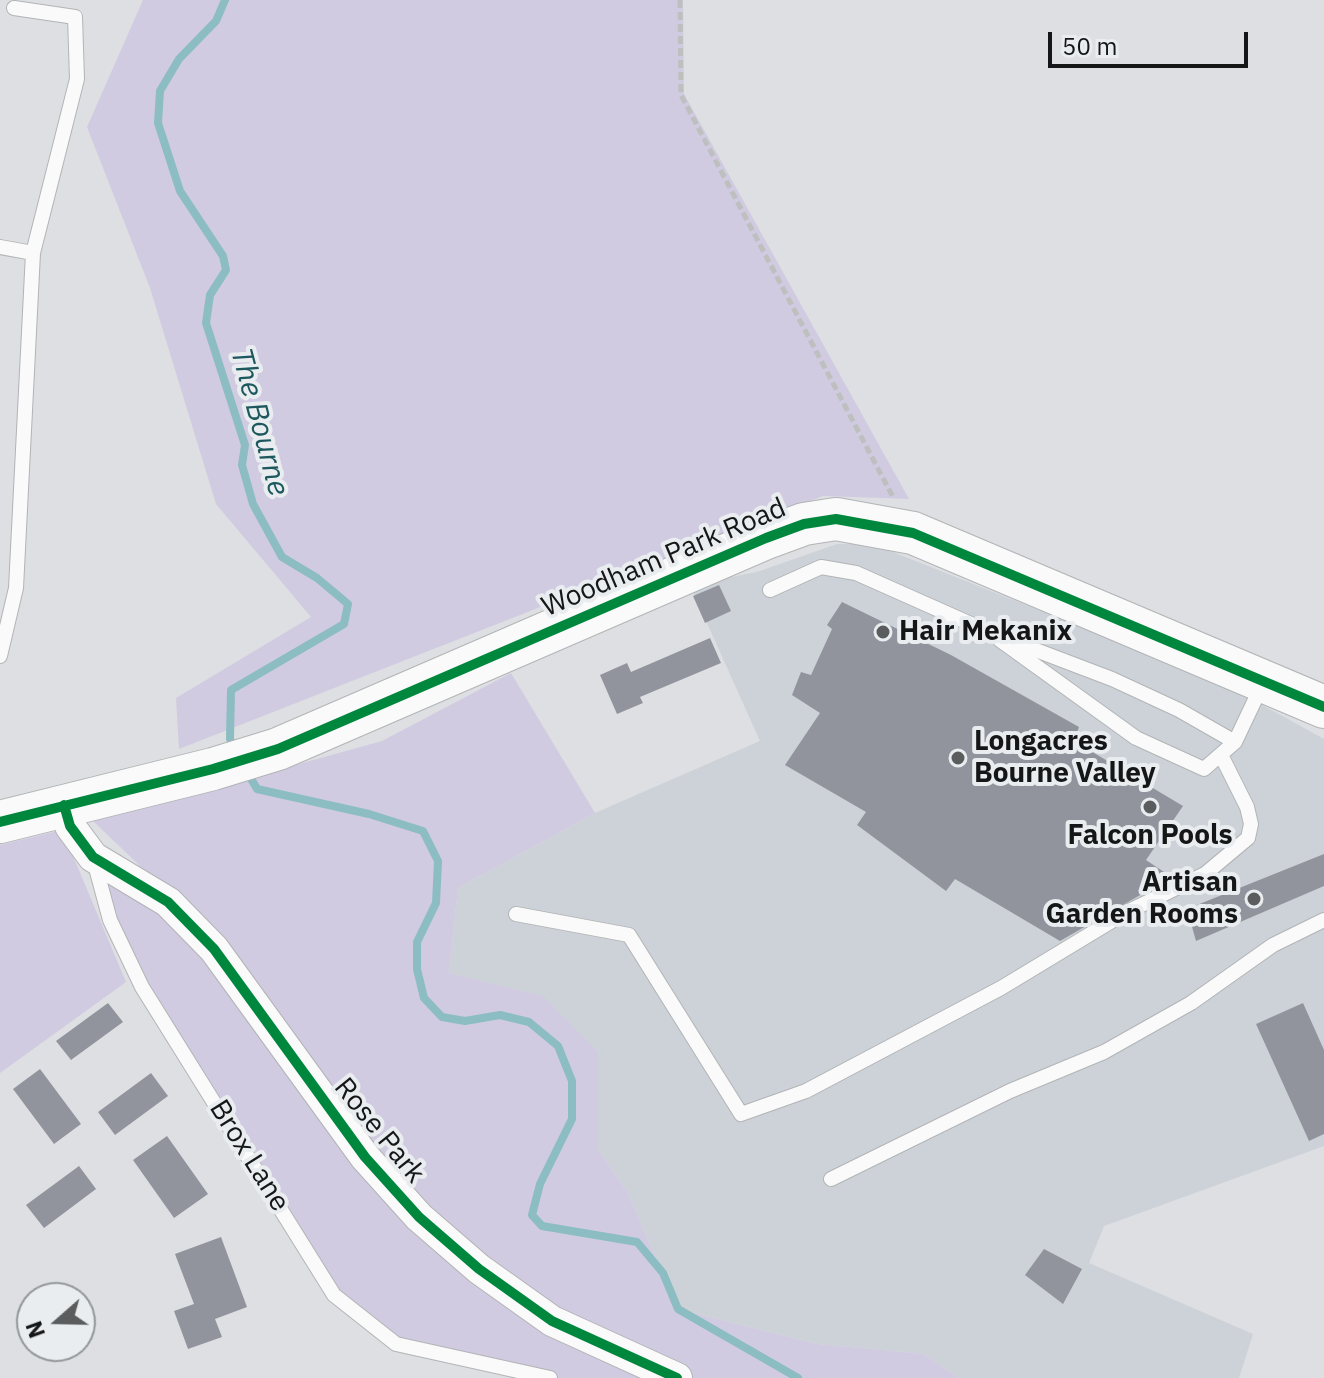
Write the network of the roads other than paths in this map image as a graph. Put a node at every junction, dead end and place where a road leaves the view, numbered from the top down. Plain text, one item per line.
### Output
1 (14, 8) dead end
2 (0, 247) edge
3 (33, 253) junction
4 (770, 590) dead end
5 (991, 633) junction
6 (0, 656) edge
7 (1264, 681) junction
8 (1324, 707) edge
9 (1235, 742) junction
10 (1222, 757) junction
11 (64, 805) junction
12 (0, 822) edge
13 (93, 857) junction
14 (516, 914) dead end
15 (1324, 920) edge
16 (831, 1179) dead end
17 (550, 1378) edge
18 (677, 1378) edge

1 - 3 lane
2 - 3 lane
3 - 6 lane
4 - 5 lane
5 - 9 lane
5 - 10 lane
7 - 8 street, Woodham Park Road
7 - 9 lane
7 - 11 street, Woodham Park Road
9 - 10 lane
10 - 14 lane
11 - 12 street, Woodham Park Road
11 - 13 street, Brox Lane
13 - 17 lane, Brox Lane
13 - 18 street, Rose Park
15 - 16 lane

